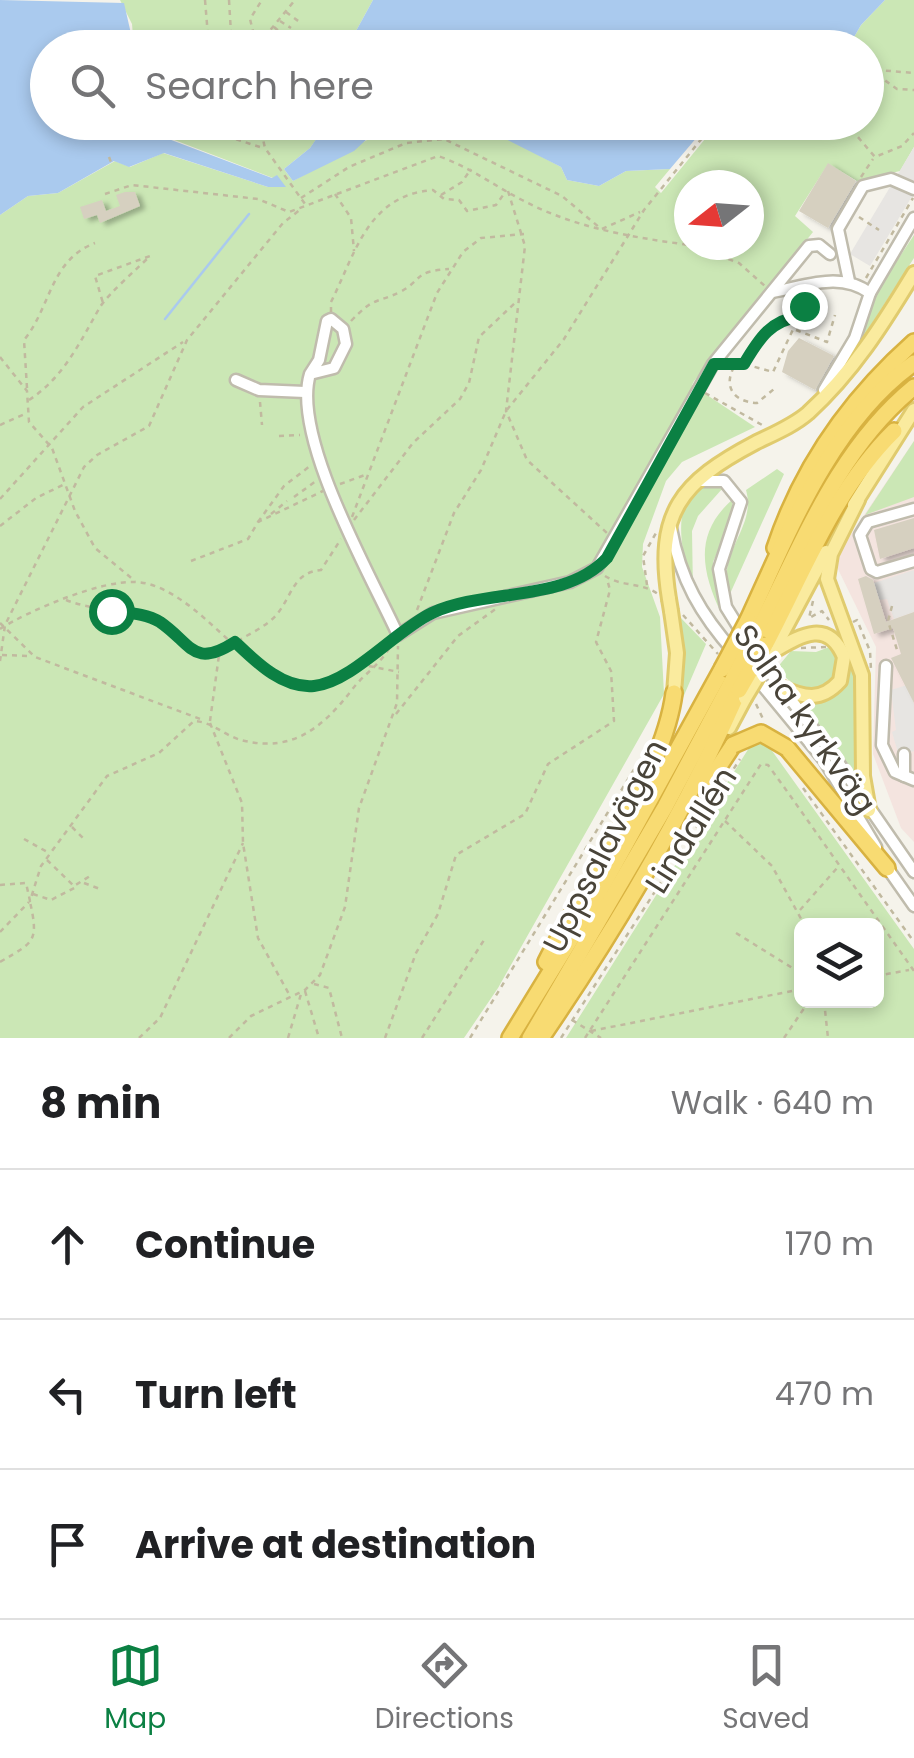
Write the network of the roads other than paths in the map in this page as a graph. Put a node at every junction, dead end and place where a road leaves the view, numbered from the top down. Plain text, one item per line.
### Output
1 (914, 193) edge
2 (914, 218) edge
3 (830, 254) dead end
4 (914, 273) edge
5 (860, 287) junction
6 (772, 292) junction
7 (914, 342) edge
8 (914, 363) edge
9 (310, 374) junction
10 (236, 380) dead end
11 (914, 387) edge
12 (305, 392) junction
13 (914, 410) edge
14 (806, 416) junction
15 (894, 432) dead end
16 (693, 483) junction
17 (858, 500) junction
18 (914, 508) edge
19 (670, 519) junction
20 (914, 561) edge
21 (758, 599) junction
22 (761, 638) junction
23 (886, 666) dead end
24 (735, 685) junction
25 (780, 686) junction
26 (674, 693) joint
27 (904, 754) dead end
28 (909, 778) edge
29 (869, 810) junction
30 (650, 868) junction
31 (886, 868) junction
32 (914, 872) edge
33 (914, 906) edge
34 (500, 1038) edge
35 (510, 1038) edge
36 (530, 1038) edge
37 (541, 1038) edge

1 - 5 street
2 - 5 street
3 - 6 street
4 - 14 main road, Uppsalavägen
5 - 6 street
5 - 14 street
6 - 12 street
7 - 21 highway
8 - 21 highway
9 - 9 street
9 - 12 street
10 - 12 street
11 - 22 highway
13 - 17 main road, Uppsalavägen
14 - 16 main road, Uppsalavägen
15 - 22 highway
16 - 19 main road, Uppsalavägen
16 - 25 street, Solna kyrkväg
17 - 22 main road, Uppsalavägen
17 - 29 main road
18 - 20 street
19 - 26 main road, Uppsalavägen
19 - 31 street, Solna kyrkväg
21 - 22 highway
22 - 24 highway, Uppsalavägen, bridge
22 - 24 highway, bridge
22 - 25 main road
23 - 28 street
24 - 30 highway, Uppsalavägen
24 - 35 highway, Uppsalavägen
24 - 36 highway, Uppsalavägen
25 - 29 street, Solna kyrkväg
26 - 34 highway, Uppsalavägen
27 - 28 street
29 - 32 street, Solna kyrkväg
30 - 31 highway, bridge
30 - 37 highway, Uppsalavägen
31 - 33 street, Solna kyrkväg

